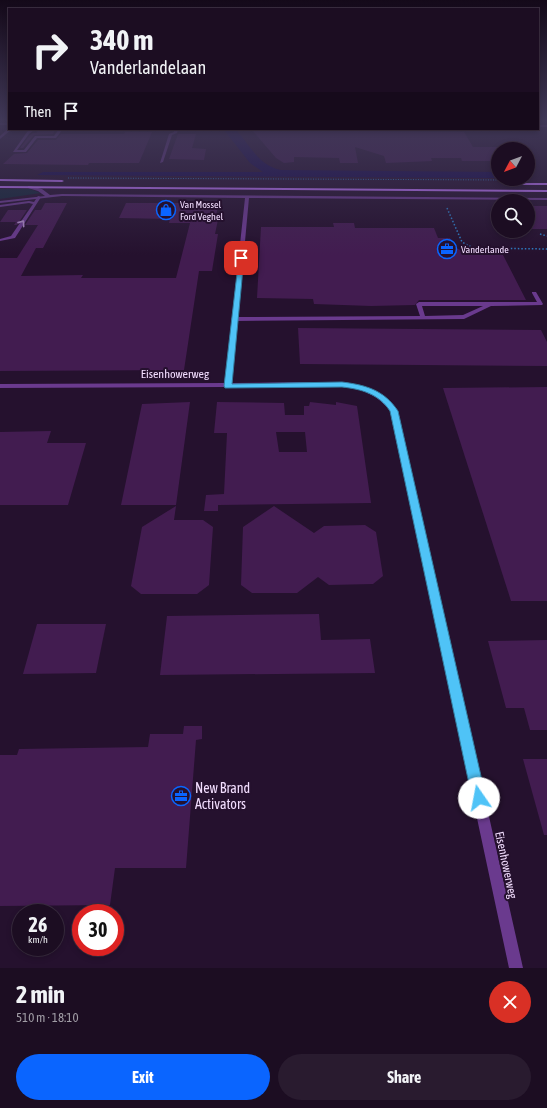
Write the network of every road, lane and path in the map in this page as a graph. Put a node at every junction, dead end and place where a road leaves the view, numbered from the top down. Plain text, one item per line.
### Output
1 (0, 180) edge
2 (68, 180) joint
3 (491, 180) edge
4 (535, 184) edge
5 (547, 184) edge
6 (0, 186) edge
7 (54, 186) junction
8 (30, 187) junction
9 (547, 191) edge
10 (49, 196) junction
11 (247, 196) junction
12 (39, 197) junction
13 (547, 198) edge
14 (35, 203) junction
15 (0, 204) edge
16 (447, 208) dead end
17 (540, 234) dead end
18 (547, 236) edge
19 (0, 240) edge
20 (547, 249) edge
21 (534, 293) dead end
22 (490, 304) junction
23 (423, 318) junction
24 (234, 319) junction
25 (0, 386) edge
26 (228, 386) junction
27 (516, 968) edge

1 - 2 main road
2 - 3 path
4 - 5 main road
6 - 7 main road
6 - 8 main road
7 - 8 main road
7 - 9 main road
8 - 10 street
10 - 11 street
10 - 12 street
11 - 13 street
11 - 24 street
12 - 14 lane
12 - 15 street
14 - 15 lane
19 -> 14 lane
16 - 20 path
17 - 18 path
21 - 22 lane
22 - 23 lane
22 - 23 lane
23 - 24 lane
24 - 26 street
25 - 26 street, Eisenhowerweg
26 - 27 street, Eisenhowerweg

